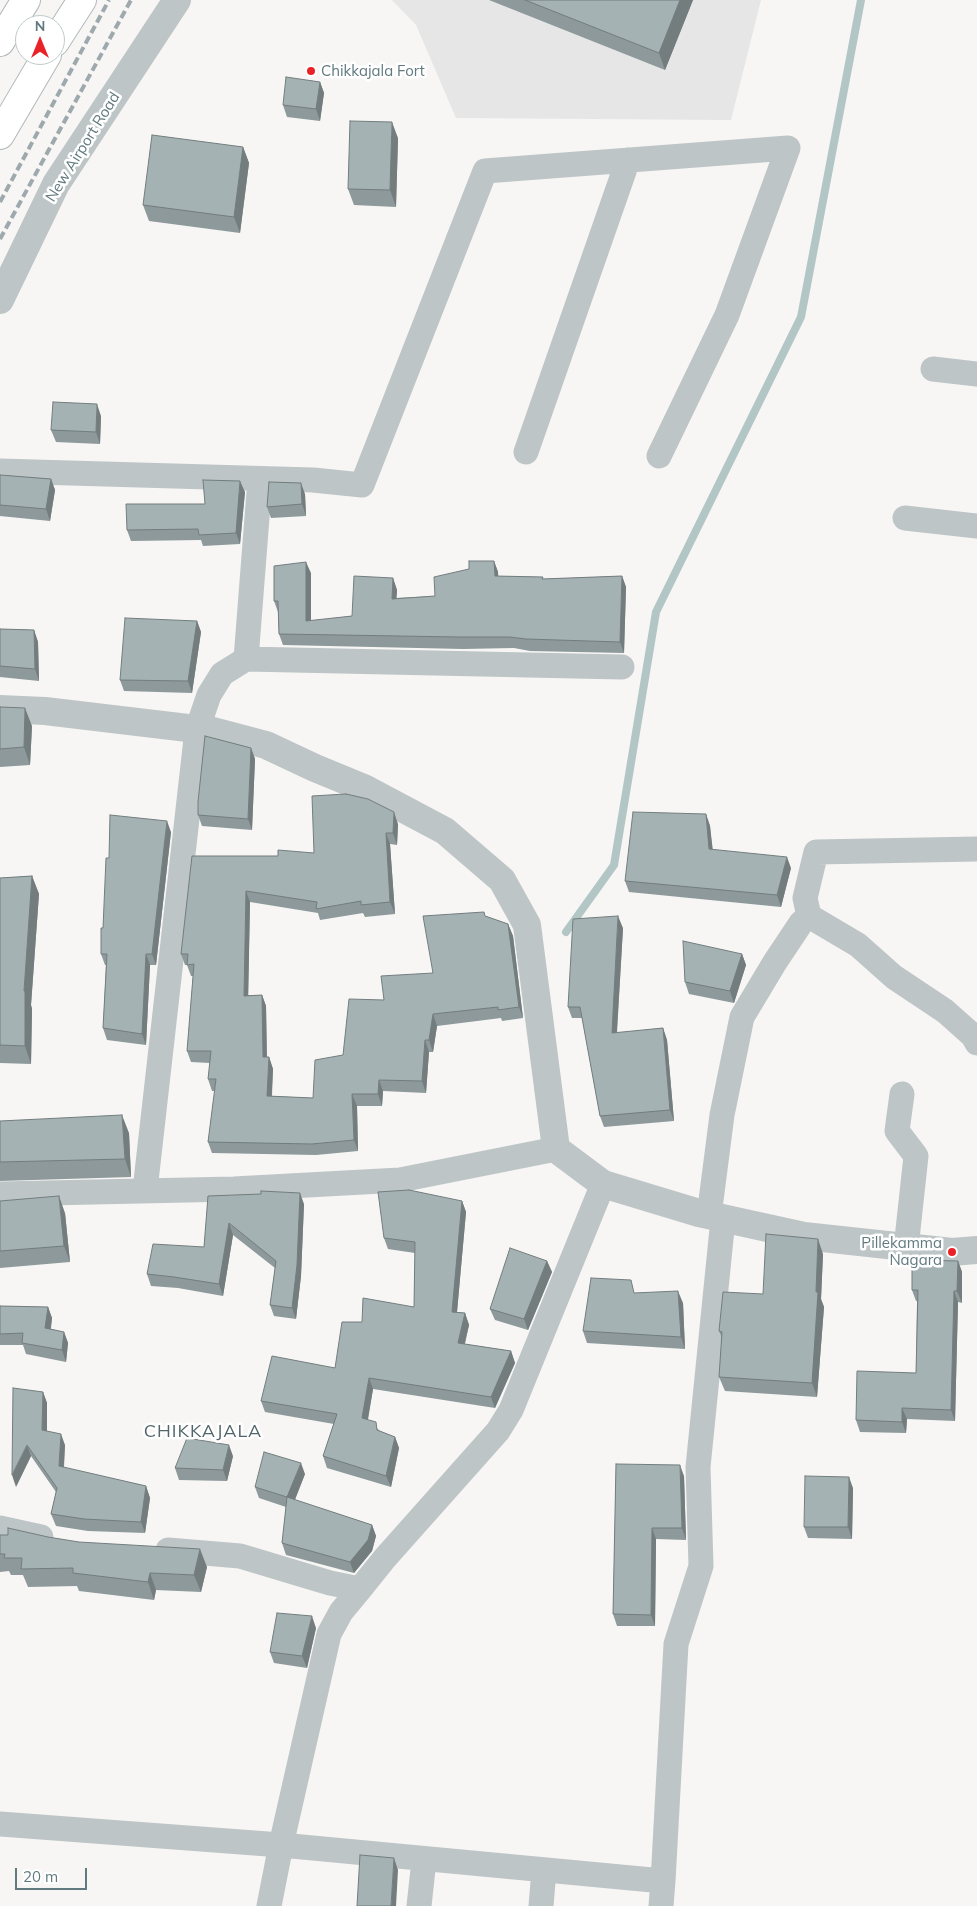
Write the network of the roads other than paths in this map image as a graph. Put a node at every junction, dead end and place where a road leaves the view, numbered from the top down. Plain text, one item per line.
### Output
1 (26, 0) edge
2 (82, 0) edge
3 (177, 0) edge
4 (65, 26) edge
5 (0, 42) edge
6 (41, 65) edge
7 (0, 135) edge
8 (628, 160) junction
9 (0, 300) edge
10 (977, 368) edge
11 (932, 369) dead end
12 (526, 452) dead end
13 (660, 456) dead end
14 (0, 471) edge
15 (260, 479) junction
16 (905, 518) dead end
17 (977, 526) edge
18 (246, 659) junction
19 (622, 667) dead end
20 (0, 709) edge
21 (197, 730) junction
22 (977, 849) edge
23 (809, 916) junction
24 (977, 1043) edge
25 (902, 1094) dead end
26 (556, 1149) junction
27 (603, 1184) junction
28 (145, 1190) junction
29 (0, 1194) edge
30 (716, 1217) junction
31 (906, 1248) junction
32 (977, 1250) edge
33 (0, 1528) edge
34 (67, 1542) edge
35 (142, 1548) edge
36 (360, 1589) junction
37 (0, 1824) edge
38 (281, 1845) junction
39 (424, 1860) junction
40 (544, 1870) junction
41 (663, 1881) junction
42 (269, 1906) edge
43 (419, 1906) edge
44 (541, 1906) edge
45 (661, 1906) edge

1 - 5 highway
2 - 4 highway
3 - 9 street, New Airport Road
6 - 7 highway
8 - 12 street
8 - 13 street
8 - 15 street
10 - 11 street
14 - 15 street
15 - 18 street
16 - 17 street
18 - 19 street
18 - 21 street
20 - 21 street
21 - 26 street
21 - 28 street
22 - 23 street
23 - 24 street
23 - 30 street
25 - 31 street
26 - 27 street
26 - 28 street
27 - 30 street
27 - 36 street
28 - 29 street
30 - 31 street
30 - 41 street
31 - 32 street
33 - 34 street
35 - 36 street
36 - 38 street
37 - 38 street
38 - 39 street
38 - 42 street
39 - 40 street
39 - 43 street
40 - 41 street
40 - 44 street
41 - 45 street

